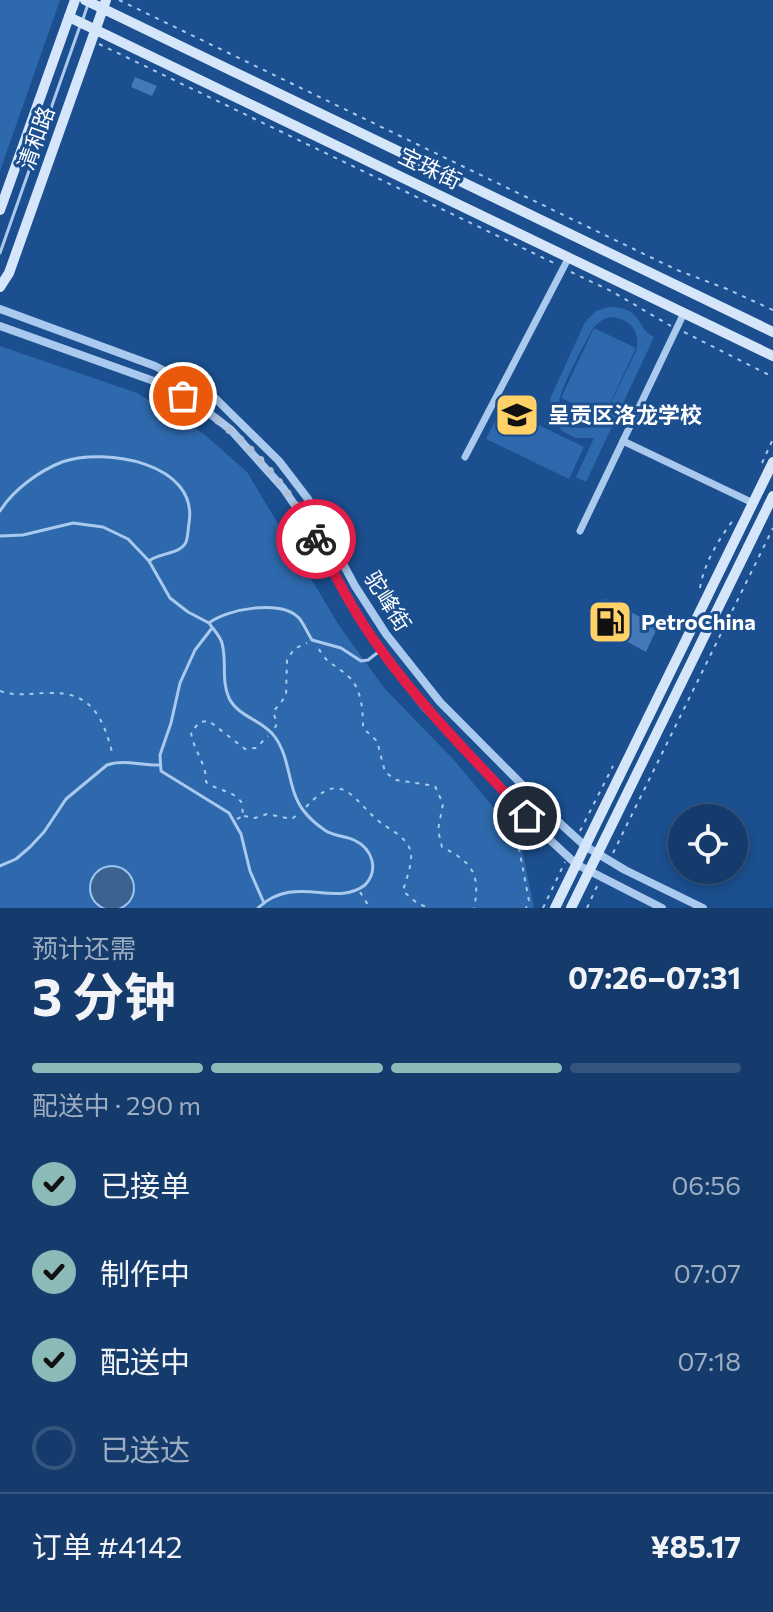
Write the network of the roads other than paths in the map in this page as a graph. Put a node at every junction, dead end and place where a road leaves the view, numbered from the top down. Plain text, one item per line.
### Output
1 (75, 0) edge
2 (88, 0) edge
3 (105, 4) edge
4 (69, 17) junction
5 (82, 22) junction
6 (96, 28) junction
7 (0, 210) edge
8 (0, 253) edge
9 (566, 263) junction
10 (0, 287) edge
11 (0, 309) edge
12 (684, 313) junction
13 (0, 326) edge
14 (773, 332) edge
15 (773, 356) edge
16 (623, 441) junction
17 (465, 457) dead end
18 (767, 462) edge
19 (773, 496) edge
20 (748, 501) junction
21 (0, 511) edge
22 (580, 531) dead end
23 (0, 536) edge
24 (149, 561) junction
25 (210, 625) junction
26 (381, 650) junction
27 (160, 765) junction
28 (581, 842) junction
29 (597, 854) junction
30 (572, 860) junction
31 (0, 866) edge
32 (588, 872) junction
33 (264, 903) junction
34 (258, 908) edge
35 (555, 908) edge
36 (571, 908) edge
37 (662, 908) edge
38 (703, 908) edge

1 - 4 main road, 清和路
2 - 3 main road, 宝珠街
2 - 5 lane, 清和路
3 - 6 main road, 清和路
3 - 14 main road, 宝珠街
4 - 5 main road, 宝珠街
4 - 7 main road, 清和路
5 - 6 main road, 宝珠街
5 - 8 lane, 清和路
6 - 9 main road, 宝珠街
6 - 10 main road, 清和路
9 - 12 main road, 宝珠街
9 - 17 street
11 - 28 street, 驼峰街
12 - 15 main road, 宝珠街
12 - 16 street
13 - 26 street, 驼峰街
16 - 20 street
16 - 22 street
18 - 20 main road
19 - 29 main road
20 - 28 main road
21 - 24 lane
23 - 24 lane
24 - 25 lane
25 - 26 lane
25 - 27 lane
25 - 33 lane
26 - 30 street, 驼峰街
27 - 31 lane
27 - 33 lane
28 - 29 street, 驼峰街
28 - 30 main road
29 - 32 main road
29 - 38 street, 驼峰街
30 - 32 street, 驼峰街
30 - 35 main road
32 - 36 main road
32 - 37 street, 驼峰街
33 - 34 lane

